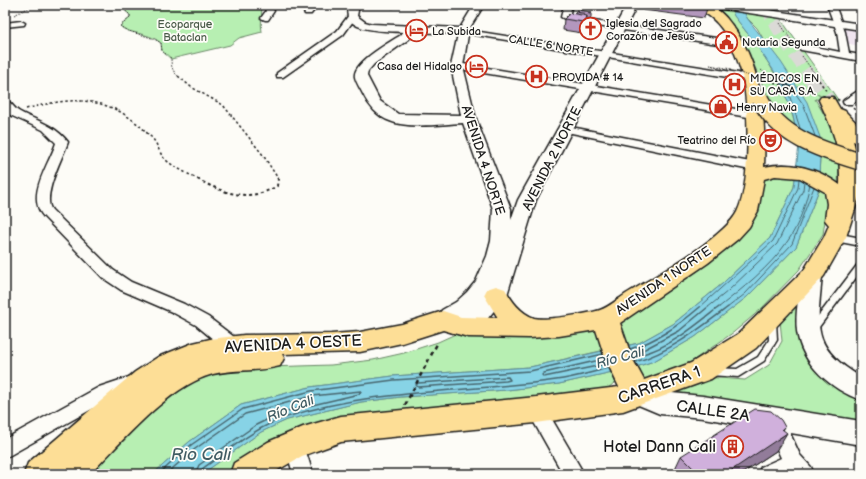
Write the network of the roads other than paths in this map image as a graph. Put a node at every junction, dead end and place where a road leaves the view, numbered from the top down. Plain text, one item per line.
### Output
1 (267, 5) edge
2 (314, 5) edge
3 (354, 5) edge
4 (389, 5) edge
5 (393, 5) edge
6 (479, 5) edge
7 (568, 5) edge
8 (632, 5) edge
9 (700, 5) edge
10 (716, 5) edge
11 (831, 5) edge
12 (308, 12) dead end
13 (265, 18) dead end
14 (352, 18) junction
15 (21, 23) dead end
16 (837, 23) junction
17 (5, 25) edge
18 (861, 27) edge
19 (620, 28) junction
20 (409, 30) junction
21 (464, 31) junction
22 (738, 44) junction
23 (801, 47) dead end
24 (606, 54) junction
25 (845, 55) junction
26 (861, 58) edge
27 (457, 66) junction
28 (756, 74) junction
29 (280, 75) dead end
30 (588, 88) junction
31 (861, 92) edge
32 (836, 101) junction
33 (7, 106) edge
34 (861, 107) edge
35 (754, 115) junction
36 (469, 119) junction
37 (566, 129) junction
38 (861, 139) edge
39 (861, 162) edge
40 (757, 172) junction
41 (861, 183) edge
42 (498, 198) junction
43 (527, 200) junction
44 (835, 237) junction
45 (861, 242) edge
46 (861, 266) edge
47 (812, 276) junction
48 (496, 295) junction
49 (608, 324) junction
50 (446, 329) junction
51 (537, 329) junction
52 (808, 335) junction
53 (232, 345) junction
54 (134, 389) junction
55 (861, 390) edge
56 (637, 393) junction
57 (536, 410) junction
58 (773, 418) junction
59 (861, 433) edge
60 (295, 444) junction
61 (5, 449) edge
62 (798, 468) edge
63 (40, 474) edge
64 (68, 474) edge
65 (246, 474) edge
66 (303, 474) edge
67 (574, 474) edge
68 (768, 474) edge

1 - 13 street
2 - 12 street
3 - 14 main road
4 - 5 street
6 - 21 main road, AVENIDA 4 NORTE
7 - 19 street
8 - 19 main road, AVENIDA 2 NORTE
9 - 22 main road, AVENIDA 1 NORTE
10 - 16 main road
11 - 16 street
14 - 20 main road, CALLE 6 NORTE
14 - 29 street
15 - 17 street
16 - 18 main road
16 - 25 street
19 - 22 street
19 - 24 main road, AVENIDA 2 NORTE
20 - 21 main road, CALLE 6 NORTE
20 - 36 main road
21 - 24 street, CALLE 6 NORTE
21 - 27 main road, AVENIDA 4 NORTE
22 - 28 main road, AVENIDA 1 NORTE
23 - 25 street
24 - 28 street, CALLE 6 NORTE
24 - 30 main road, AVENIDA 2 NORTE
25 - 26 street
27 - 30 street
27 - 36 main road, AVENIDA 4 NORTE
28 - 35 main road, AVENIDA 1 NORTE
28 - 39 main road, bridge
30 - 35 street
30 - 37 main road, AVENIDA 2 NORTE
31 - 32 street
32 - 34 street
32 - 38 main road
32 - 44 main road, CARRERA 1
33 - 53 street
35 - 40 main road, AVENIDA 1 NORTE
36 - 42 main road, AVENIDA 4 NORTE
37 - 40 street
37 - 43 main road, AVENIDA 2 NORTE
40 - 44 main road
40 - 49 main road, AVENIDA 1 NORTE
41 - 44 main road
42 - 43 main road
42 - 50 main road, AVENIDA 4 NORTE
43 - 48 main road, AVENIDA 2 NORTE
44 - 45 street
44 - 47 main road, CARRERA 1
46 - 52 lane
47 - 52 main road
47 - 56 main road, CARRERA 1
48 - 50 main road, AVENIDA 2 NORTE
48 - 51 main road
49 - 51 main road, AVENIDA 1 NORTE
49 - 56 main road
50 - 51 main road, AVENIDA 1 NORTE
50 - 53 main road, AVENIDA 4 OESTE
50 - 54 main road, AVENIDA 4 OESTE
52 - 55 main road
53 - 54 main road, AVENIDA 4 OESTE
54 - 61 street
54 - 63 main road, AVENIDA 4 OESTE
54 - 64 main road, AVENIDA 4 OESTE
56 - 57 main road, CARRERA 1
56 - 58 main road, CALLE 2A
57 - 60 main road, CARRERA 1
57 - 67 street
58 - 59 main road, CALLE 2A
58 - 62 street
60 - 65 main road, CARRERA 1
60 - 66 street
62 - 68 street

